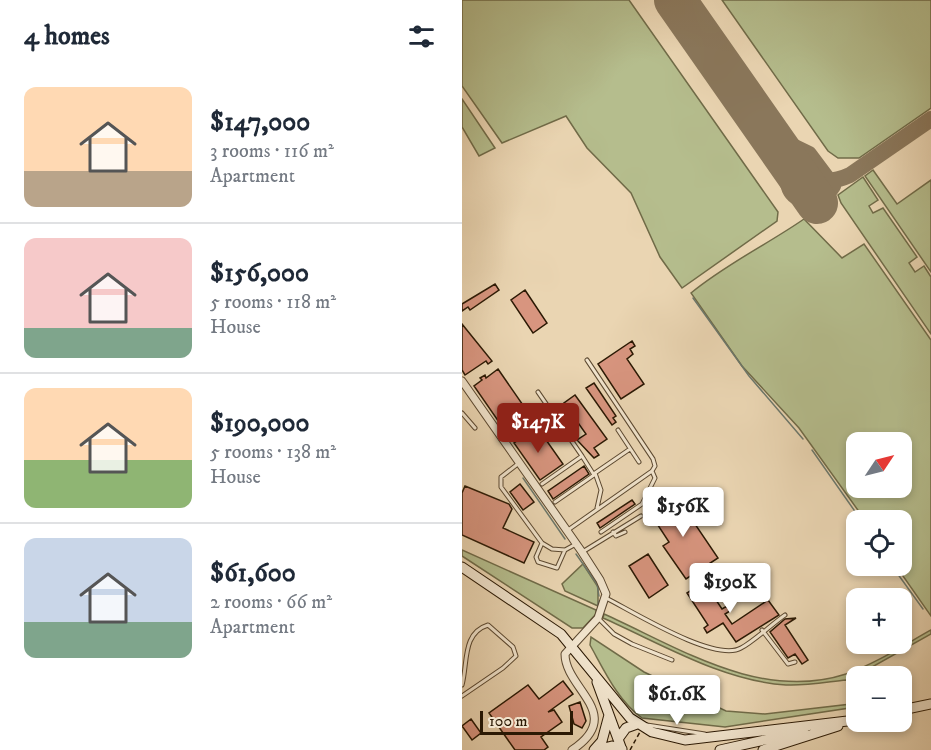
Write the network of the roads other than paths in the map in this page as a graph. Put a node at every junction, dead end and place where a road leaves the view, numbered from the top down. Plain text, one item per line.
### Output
1 (587, 360) dead end
2 (462, 381) edge
3 (464, 390) edge
4 (538, 392) dead end
5 (550, 410) junction
6 (462, 413) edge
7 (475, 428) dead end
8 (618, 430) dead end
9 (504, 442) junction
10 (630, 449) junction
11 (582, 456) junction
12 (639, 462) dead end
13 (519, 463) junction
14 (652, 471) junction
15 (594, 475) junction
16 (542, 484) dead end
17 (555, 502) dead end
18 (597, 510) junction
19 (641, 516) dead end
20 (616, 522) junction
21 (620, 527) junction
22 (567, 531) junction
23 (601, 532) dead end
24 (612, 532) junction
25 (625, 532) dead end
26 (542, 543) junction
27 (576, 544) junction
28 (565, 550) junction
29 (582, 552) junction
30 (462, 567) edge
31 (606, 598) junction
32 (785, 615) dead end
33 (598, 618) junction
34 (762, 630) junction
35 (572, 644) junction
36 (672, 660) dead end
37 (795, 662) dead end
38 (593, 673) junction
39 (462, 685) edge
40 (462, 696) edge
41 (931, 704) edge
42 (912, 708) edge
43 (609, 713) junction
44 (846, 721) edge
45 (846, 722) edge
46 (846, 723) edge
47 (640, 726) junction
48 (618, 739) junction
49 (572, 750) edge
50 (595, 750) edge
51 (622, 750) edge
52 (720, 750) edge
53 (763, 750) edge

1 - 14 lane
2 - 3 street
3 - 9 street
4 - 5 lane
5 - 9 lane
5 - 11 lane
6 - 7 lane
8 - 10 lane
9 - 13 street
10 - 12 lane
10 - 15 lane
11 - 15 lane
11 - 16 lane
13 - 22 street
13 - 26 lane
14 - 18 lane
14 - 20 lane
15 - 17 lane
15 - 18 lane
18 - 22 lane
19 - 21 lane
20 - 21 lane
20 - 23 lane
21 - 24 lane
22 - 27 street
24 - 25 lane
24 - 29 lane
26 - 28 lane
26 - 28 lane
27 - 28 lane
27 - 29 street
29 - 31 street
30 - 35 main road
31 - 33 street
31 - 34 lane
32 - 34 lane
33 - 35 street
33 - 36 lane
34 - 37 lane
35 - 38 main road
35 - 49 street
38 - 43 main road
38 - 47 main road
39 - 40 lane
41 - 42 main road
43 - 48 main road
43 - 50 main road
44 - 47 main road
45 - 52 main road
46 - 53 main road
47 - 48 main road
48 - 51 main road
50 - 51 main road

